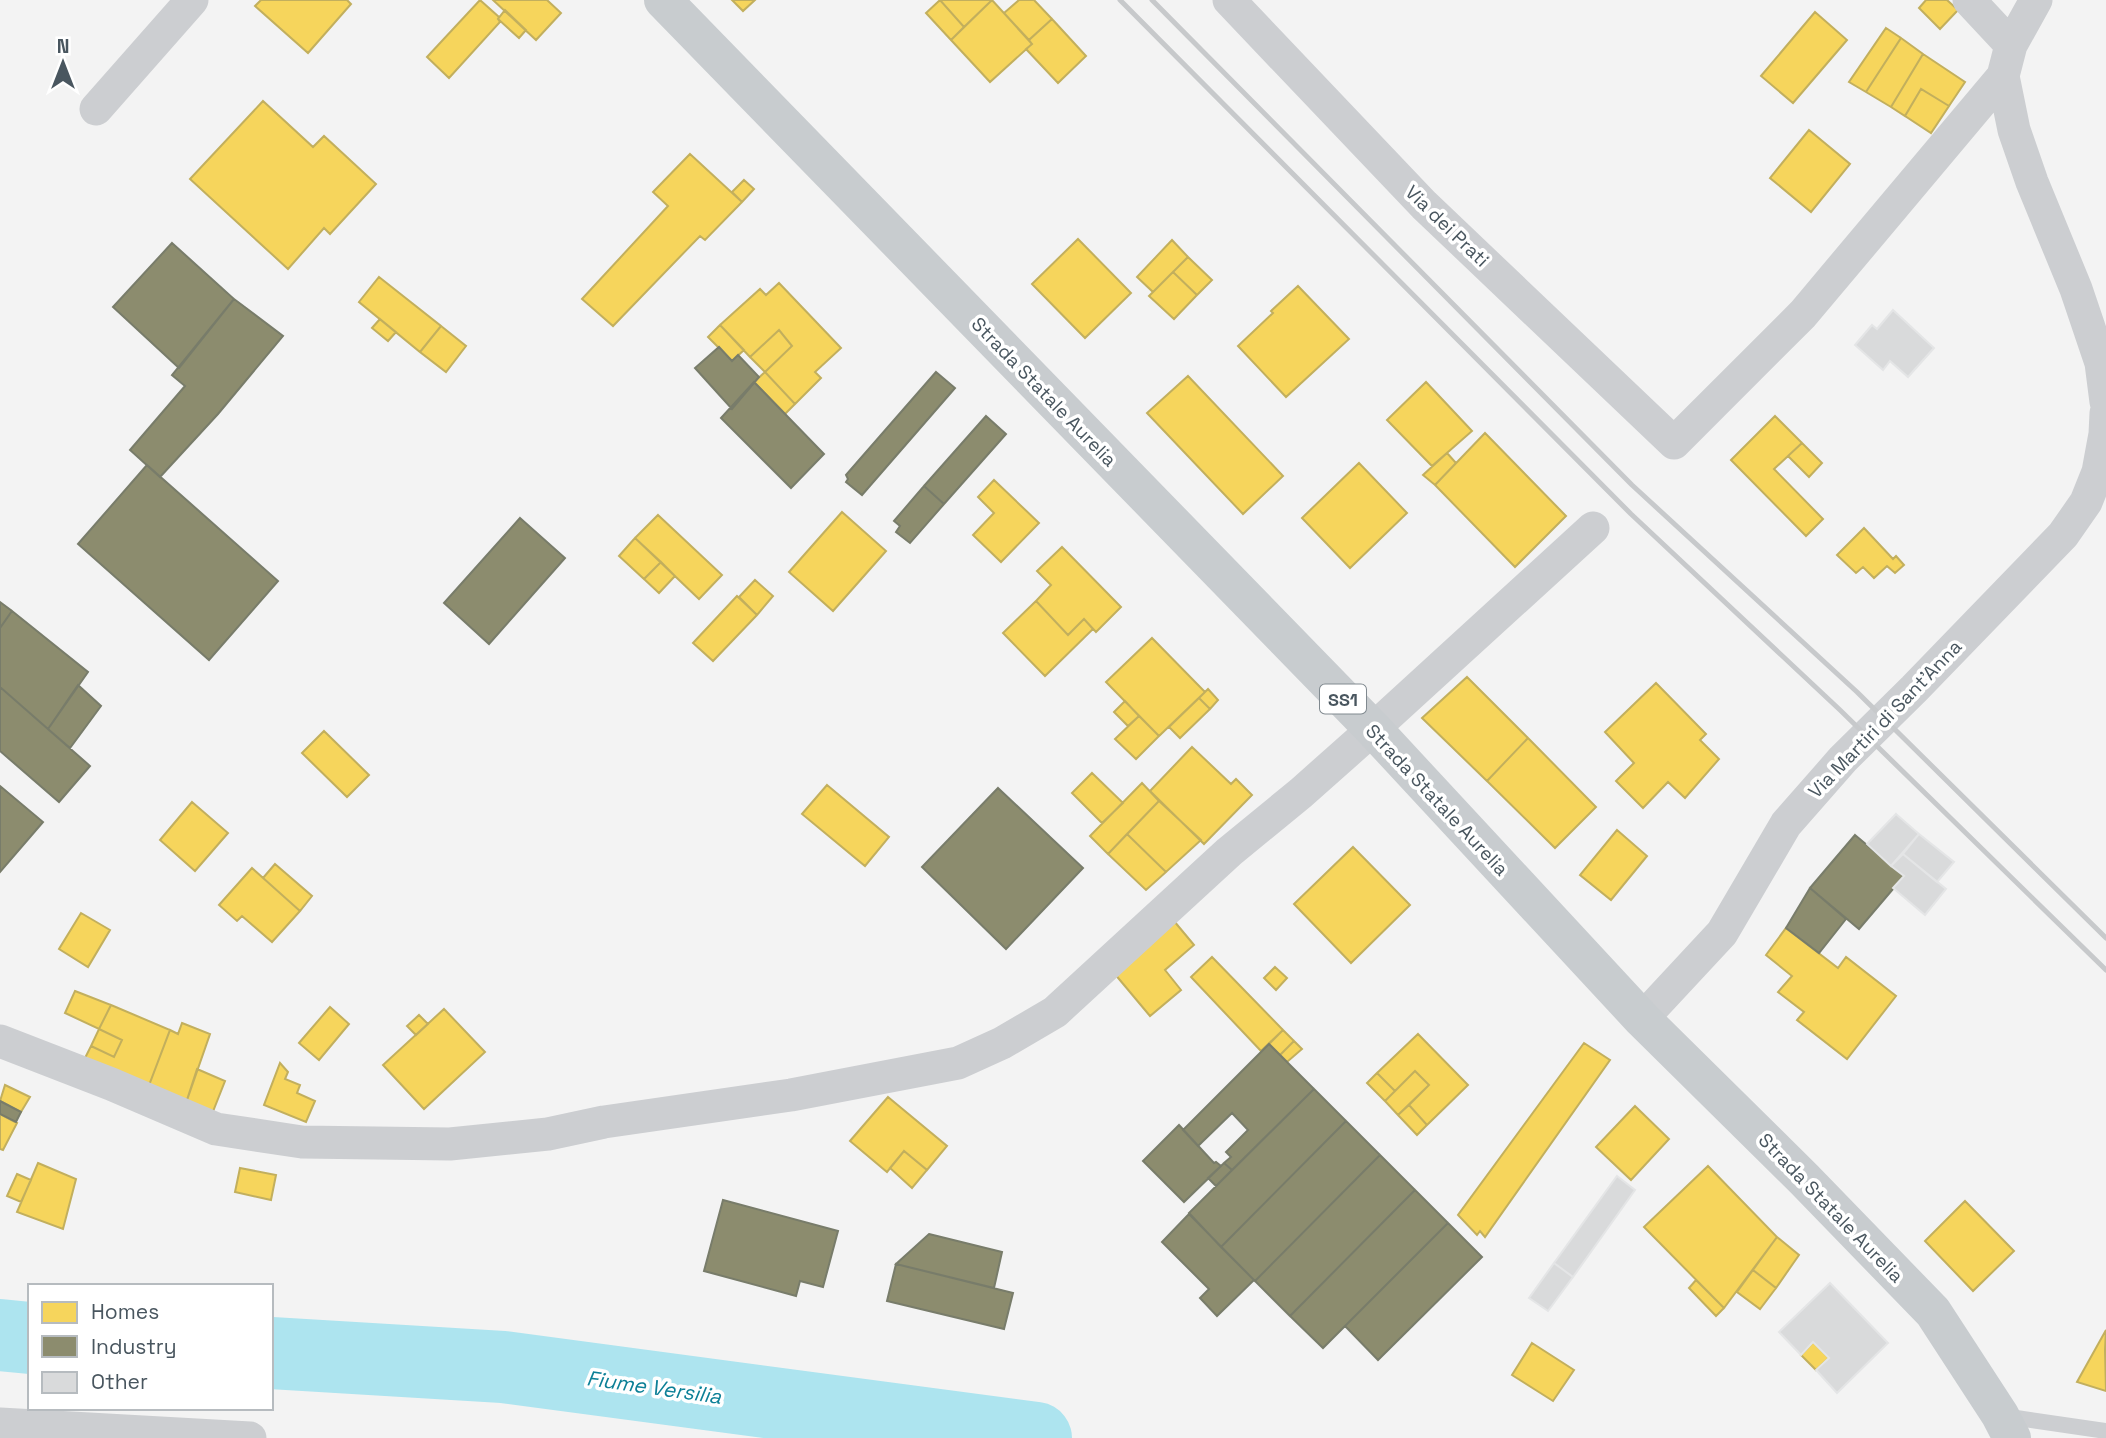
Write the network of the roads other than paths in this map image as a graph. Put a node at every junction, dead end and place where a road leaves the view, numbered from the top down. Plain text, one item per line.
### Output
1 (192, 0) edge
2 (663, 0) edge
3 (1229, 0) edge
4 (1969, 0) edge
5 (2036, 0) edge
6 (2007, 60) junction
7 (96, 109) dead end
8 (2106, 402) edge
9 (2106, 413) edge
10 (1593, 528) dead end
11 (1373, 730) junction
12 (1642, 1019) junction
13 (0, 1041) edge
14 (0, 1424) edge
15 (2006, 1427) edge
16 (2106, 1431) edge
17 (250, 1438) edge

1 - 7 street
2 - 11 main road, Strada Statale Aurelia / SS1
3 - 6 street, Via dei Prati
4 - 6 street
5 - 6 street
6 - 8 street
9 - 12 street, Via Martiri di Sant'Anna
10 - 11 street
11 - 12 main road, Strada Statale Aurelia / SS1
11 - 13 street
12 - 15 main road, Strada Statale Aurelia / SS1
14 - 17 street
15 - 16 lane

